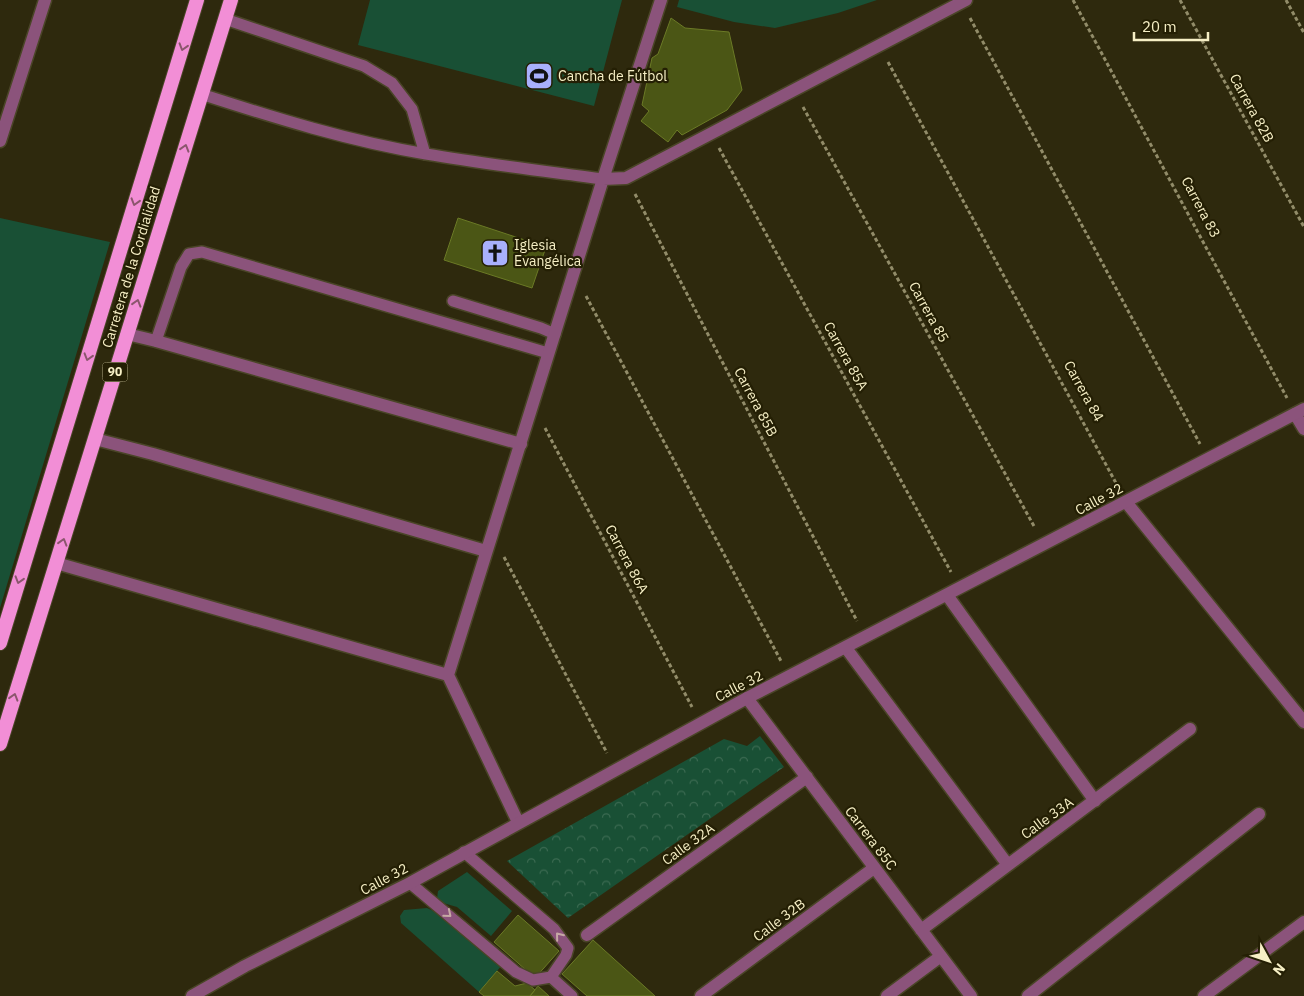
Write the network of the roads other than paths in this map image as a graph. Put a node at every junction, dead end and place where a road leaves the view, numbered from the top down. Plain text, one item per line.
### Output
1 (45, 0) edge
2 (197, 0) edge
3 (231, 0) edge
4 (661, 0) edge
5 (964, 1) edge
6 (225, 19) junction
7 (201, 94) junction
8 (0, 140) edge
9 (425, 154) junction
10 (603, 179) junction
11 (453, 301) dead end
12 (127, 334) junction
13 (555, 334) junction
14 (156, 341) junction
15 (548, 353) junction
16 (1300, 411) edge
17 (1304, 429) edge
18 (95, 439) junction
19 (521, 444) junction
20 (1126, 502) junction
21 (486, 551) junction
22 (56, 563) junction
23 (946, 595) junction
24 (0, 643) edge
25 (846, 648) junction
26 (448, 675) junction
27 (747, 698) junction
28 (1304, 722) edge
29 (1190, 730) dead end
30 (0, 744) edge
31 (807, 777) junction
32 (1095, 801) junction
33 (1259, 814) dead end
34 (518, 822) junction
35 (464, 852) junction
36 (1008, 865) junction
37 (874, 868) junction
38 (410, 883) junction
39 (1304, 922) edge
40 (921, 930) junction
41 (587, 935) dead end
42 (941, 956) junction
43 (550, 977) junction
44 (192, 996) edge
45 (572, 996) edge
46 (701, 996) edge
47 (888, 996) edge
48 (971, 996) edge
49 (1028, 996) edge
50 (1204, 996) edge

1 - 8 street
2 -> 24 highway, Carretera de la Cordialidad / 90
3 - 6 highway, Carretera de la Cordialidad / 90
4 - 10 street
5 - 10 street
6 - 7 highway, Carretera de la Cordialidad / 90
6 - 9 lane
7 - 9 lane
12 -> 7 highway, Carretera de la Cordialidad / 90
9 - 10 lane
10 - 13 street
11 - 13 lane
12 - 14 street
12 - 18 highway, Carretera de la Cordialidad / 90
13 - 15 street
14 - 15 lane
14 - 19 street
15 - 19 street
16 - 17 street
16 - 20 street, Calle 32
18 - 21 street
22 -> 18 highway, Carretera de la Cordialidad / 90
19 - 21 street
20 - 23 street, Calle 32
20 - 28 street
21 - 26 street
22 - 26 street
30 -> 22 highway, Carretera de la Cordialidad / 90
23 - 25 street, Calle 32
23 - 32 street
25 - 27 street, Calle 32
25 - 36 street
26 - 34 street
27 - 31 street, Carrera 85C
27 - 34 street, Calle 32
29 - 32 street, Calle 33A
31 - 37 street, Carrera 85C
31 - 41 street, Calle 32A
32 - 36 street, Calle 33A
33 - 49 street
34 - 35 street, Calle 32
35 - 38 street, Calle 32
43 -> 35 lane
36 - 40 street, Calle 33A
37 - 40 street, Carrera 85C
37 - 46 street, Calle 32B
38 -> 43 lane
38 - 44 street, Calle 32
39 - 50 street
40 - 42 street, Carrera 85C
42 - 47 street
42 - 48 street, Carrera 85C
43 - 45 lane

